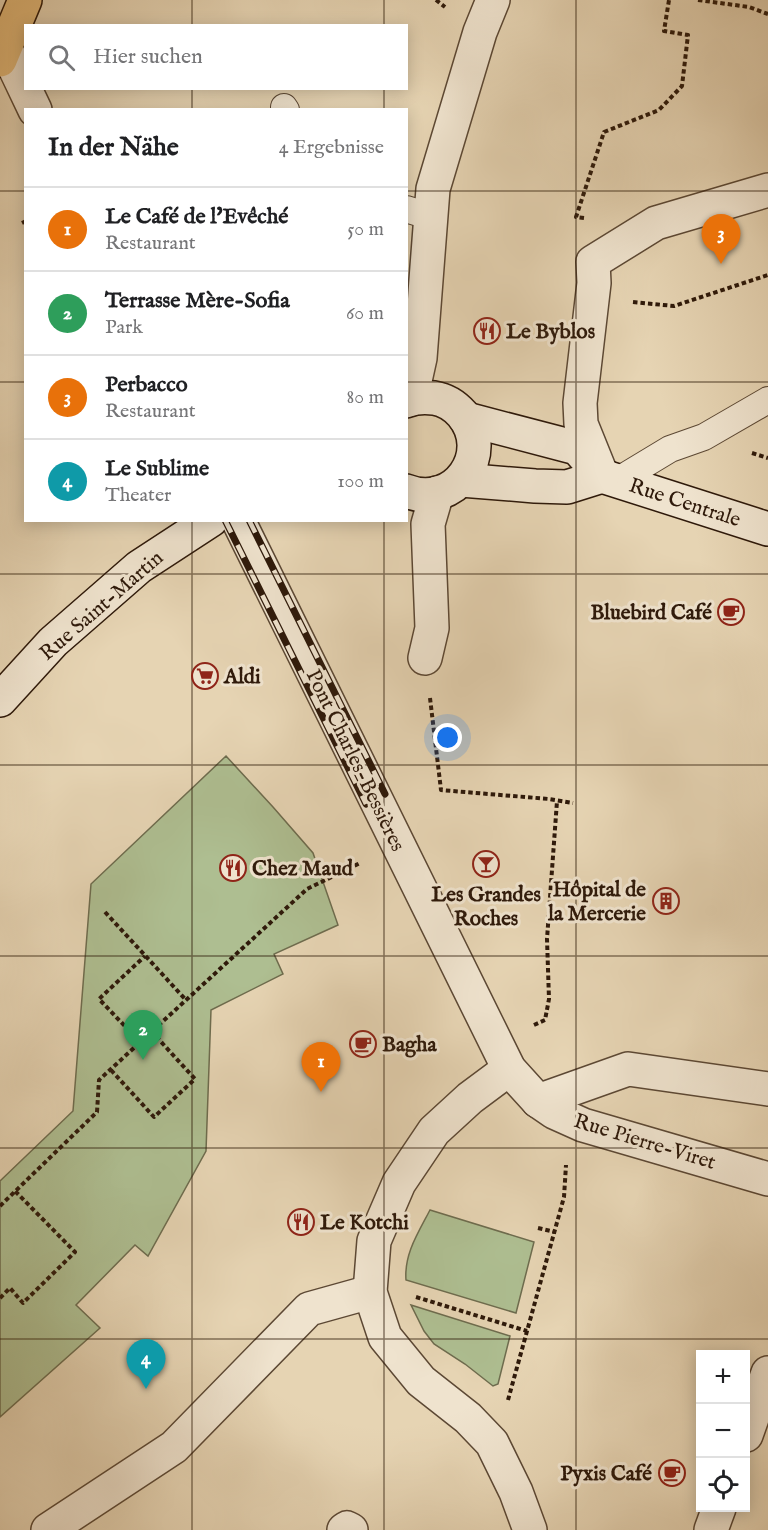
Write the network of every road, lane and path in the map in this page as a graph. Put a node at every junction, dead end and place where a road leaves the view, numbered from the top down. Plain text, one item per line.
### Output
1 (25, 0) edge
2 (493, 0) edge
3 (669, 0) edge
4 (698, 0) edge
5 (768, 14) edge
6 (2, 49) edge
7 (24, 90) edge
8 (24, 90) edge
9 (34, 108) edge
10 (768, 190) edge
11 (419, 213) edge
12 (576, 217) dead end
13 (768, 275) edge
14 (592, 298) junction
15 (409, 400) edge
16 (768, 400) edge
17 (466, 419) junction
18 (610, 479) junction
19 (435, 488) edge
20 (209, 522) edge
21 (239, 522) edge
22 (768, 529) edge
23 (425, 658) dead end
24 (0, 700) edge
25 (432, 717) dead end
26 (557, 801) junction
27 (573, 803) dead end
28 (360, 863) dead end
29 (105, 912) dead end
30 (145, 956) junction
31 (473, 999) joint
32 (186, 1000) junction
33 (528, 1028) dead end
34 (152, 1032) junction
35 (140, 1042) junction
36 (111, 1070) junction
37 (509, 1070) junction
38 (768, 1089) edge
39 (538, 1101) junction
40 (566, 1165) dead end
41 (768, 1179) edge
42 (15, 1191) junction
43 (0, 1206) edge
44 (538, 1228) dead end
45 (555, 1232) junction
46 (370, 1292) junction
47 (0, 1298) edge
48 (527, 1331) junction
49 (768, 1373) edge
50 (510, 1392) dead end
51 (750, 1425) edge
52 (718, 1512) edge
53 (48, 1530) edge
54 (344, 1530) edge
55 (351, 1530) edge
56 (530, 1530) edge
57 (711, 1530) edge

1 - 6 main road
2 - 11 street
3 - 12 path
4 - 5 path
6 - 7 street
8 - 9 street
10 - 14 street
11 - 15 street
13 - 14 path
14 - 18 street
15 - 17 street
16 - 18 lane
17 - 18 street, Rue Centrale
17 - 19 street
18 - 19 street, Rue Centrale
18 - 22 street, Rue Centrale
19 - 23 street
20 - 24 street, Rue Saint-Martin
21 - 31 street, Pont Charles-Bessières
25 - 26 path
26 - 27 path
26 - 33 path
28 - 32 path
29 - 30 path
30 - 32 path
30 - 35 path
31 - 37 street, Rue Pierre-Viret
32 - 34 path
34 - 35 path
34 - 36 path
35 - 36 path
36 - 42 path
37 - 39 street, Rue Pierre-Viret
37 - 46 street
38 - 39 street
39 - 41 street, Rue Pierre-Viret
40 - 45 path
42 - 43 path
42 - 47 path
44 - 45 path
45 - 48 path
46 - 48 path
46 - 53 street
46 - 56 street
48 - 50 path
49 - 51 street
52 - 57 street
54 - 55 street

